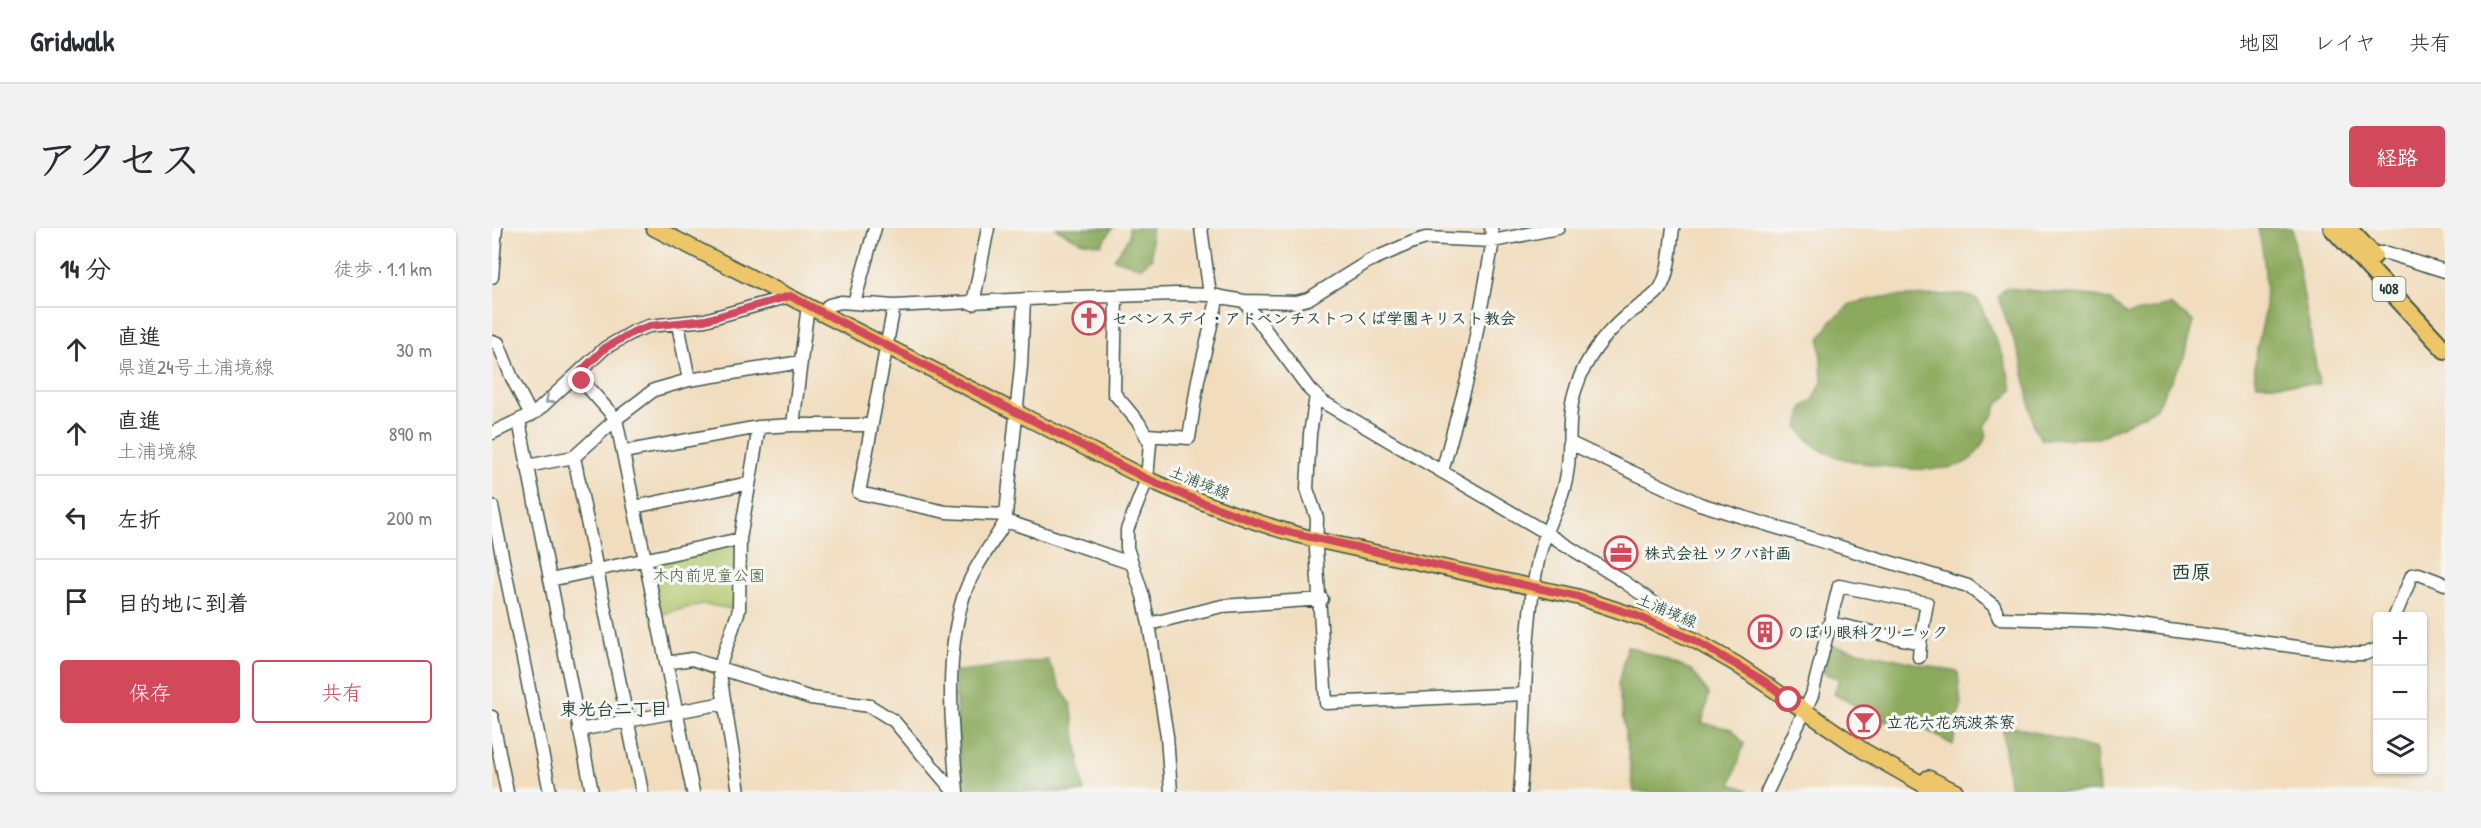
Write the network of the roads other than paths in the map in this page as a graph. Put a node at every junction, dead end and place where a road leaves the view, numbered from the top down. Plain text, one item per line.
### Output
1 (496, 228) edge
2 (654, 228) edge
3 (875, 228) edge
4 (988, 228) edge
5 (1201, 228) edge
6 (1410, 228) edge
7 (1558, 228) edge
8 (1673, 228) edge
9 (2332, 228) edge
10 (2348, 228) edge
11 (1492, 234) edge
12 (1413, 242) junction
13 (2371, 253) junction
14 (2445, 271) edge
15 (492, 277) edge
16 (790, 296) junction
17 (1116, 296) junction
18 (1214, 296) junction
19 (1024, 299) junction
20 (1244, 301) junction
21 (854, 303) junction
22 (973, 304) junction
23 (808, 305) junction
24 (894, 306) junction
25 (823, 314) junction
26 (678, 324) junction
27 (2445, 334) edge
28 (492, 342) edge
29 (887, 346) junction
30 (2445, 350) edge
31 (801, 362) junction
32 (577, 375) junction
33 (689, 380) junction
34 (1316, 396) junction
35 (1016, 412) junction
36 (531, 415) junction
37 (616, 419) junction
38 (519, 421) junction
39 (793, 425) junction
40 (868, 425) junction
41 (759, 427) junction
42 (492, 433) edge
43 (1147, 435) junction
44 (1570, 442) junction
45 (623, 452) junction
46 (574, 458) junction
47 (528, 466) junction
48 (1442, 472) junction
49 (1147, 479) junction
50 (749, 483) junction
51 (492, 506) edge
52 (634, 507) junction
53 (1006, 518) junction
54 (1545, 532) junction
55 (740, 539) junction
56 (1317, 540) junction
57 (645, 559) junction
58 (1130, 563) junction
59 (597, 570) junction
60 (550, 580) junction
61 (2445, 584) edge
62 (1533, 588) junction
63 (1322, 599) junction
64 (2398, 612) edge
65 (1831, 623) junction
66 (1149, 624) junction
67 (1677, 632) junction
68 (1920, 643) junction
69 (2373, 651) edge
70 (1918, 657) dead end
71 (666, 663) junction
72 (719, 668) junction
73 (1525, 694) junction
74 (724, 703) junction
75 (676, 711) junction
76 (1804, 712) junction
77 (492, 717) edge
78 (627, 720) junction
79 (579, 730) junction
80 (1864, 751) junction
81 (497, 765) edge
82 (507, 792) edge
83 (550, 792) edge
84 (592, 792) edge
85 (642, 792) edge
86 (693, 792) edge
87 (739, 792) edge
88 (956, 792) edge
89 (1171, 792) edge
90 (1520, 792) edge
91 (1767, 792) edge
92 (1936, 792) edge
93 (1956, 792) edge

1 - 15 street
2 - 16 main road, 土浦境線
3 - 21 street
4 - 22 street
5 - 18 street
6 - 12 street
7 - 11 street
8 - 44 street
9 - 30 highway, 408
10 - 13 highway, 408
11 - 12 street
11 - 48 street
12 - 20 street
13 - 14 street
13 - 27 highway, 408
16 - 23 main road, 土浦境線
16 - 26 street
17 - 18 street
17 - 19 street
17 - 43 street
18 - 20 street
18 - 43 street
19 - 22 street
19 - 35 street
20 - 34 street
21 - 24 street
21 - 25 street
22 - 24 street
23 - 25 main road, 土浦境線
23 - 31 street
24 - 29 street
25 - 29 main road, 土浦境線
26 - 32 street
26 - 33 street
28 - 36 street
29 - 35 main road, 土浦境線
29 - 40 street
31 - 33 street
31 - 39 street
32 -> 36 street
32 - 37 street
33 - 37 street
34 - 48 street
34 - 56 street
35 - 49 main road, 土浦境線
35 - 53 street
36 - 38 street
37 - 45 street
37 - 46 street
38 - 42 street
38 - 47 street
39 - 40 street
39 - 41 street
40 - 53 street
41 - 45 street
41 - 50 street
43 - 49 street
44 - 54 street
44 - 69 street
45 - 52 street
46 - 47 street
46 - 59 street
47 - 60 street
48 - 54 street
49 - 56 main road, 土浦境線
49 - 58 street
50 - 52 street
50 - 55 street
51 - 83 street
52 - 57 street
53 - 58 street
53 - 88 street
54 - 62 street
54 - 67 street
55 - 57 street
55 - 72 street
56 - 62 main road, 土浦境線
56 - 63 street
57 - 59 street
57 - 71 street
58 - 66 street
59 - 60 street
59 - 78 street
60 - 79 street
61 - 64 street
62 - 67 main road, 土浦境線
62 - 73 street
63 - 66 street
63 - 73 street
65 - 68 street
65 - 68 street
65 - 76 street
66 - 89 street
67 - 76 main road, 土浦境線
68 - 70 street
71 - 72 street
71 - 75 street
72 - 74 street
72 - 88 street
73 - 90 street
74 - 75 street
74 - 87 street
75 - 78 street
75 - 86 street
76 - 80 main road
76 - 91 street
77 - 81 street
78 - 79 street
78 - 85 street
79 - 84 street
80 - 92 main road
80 - 93 main road
81 - 82 street

